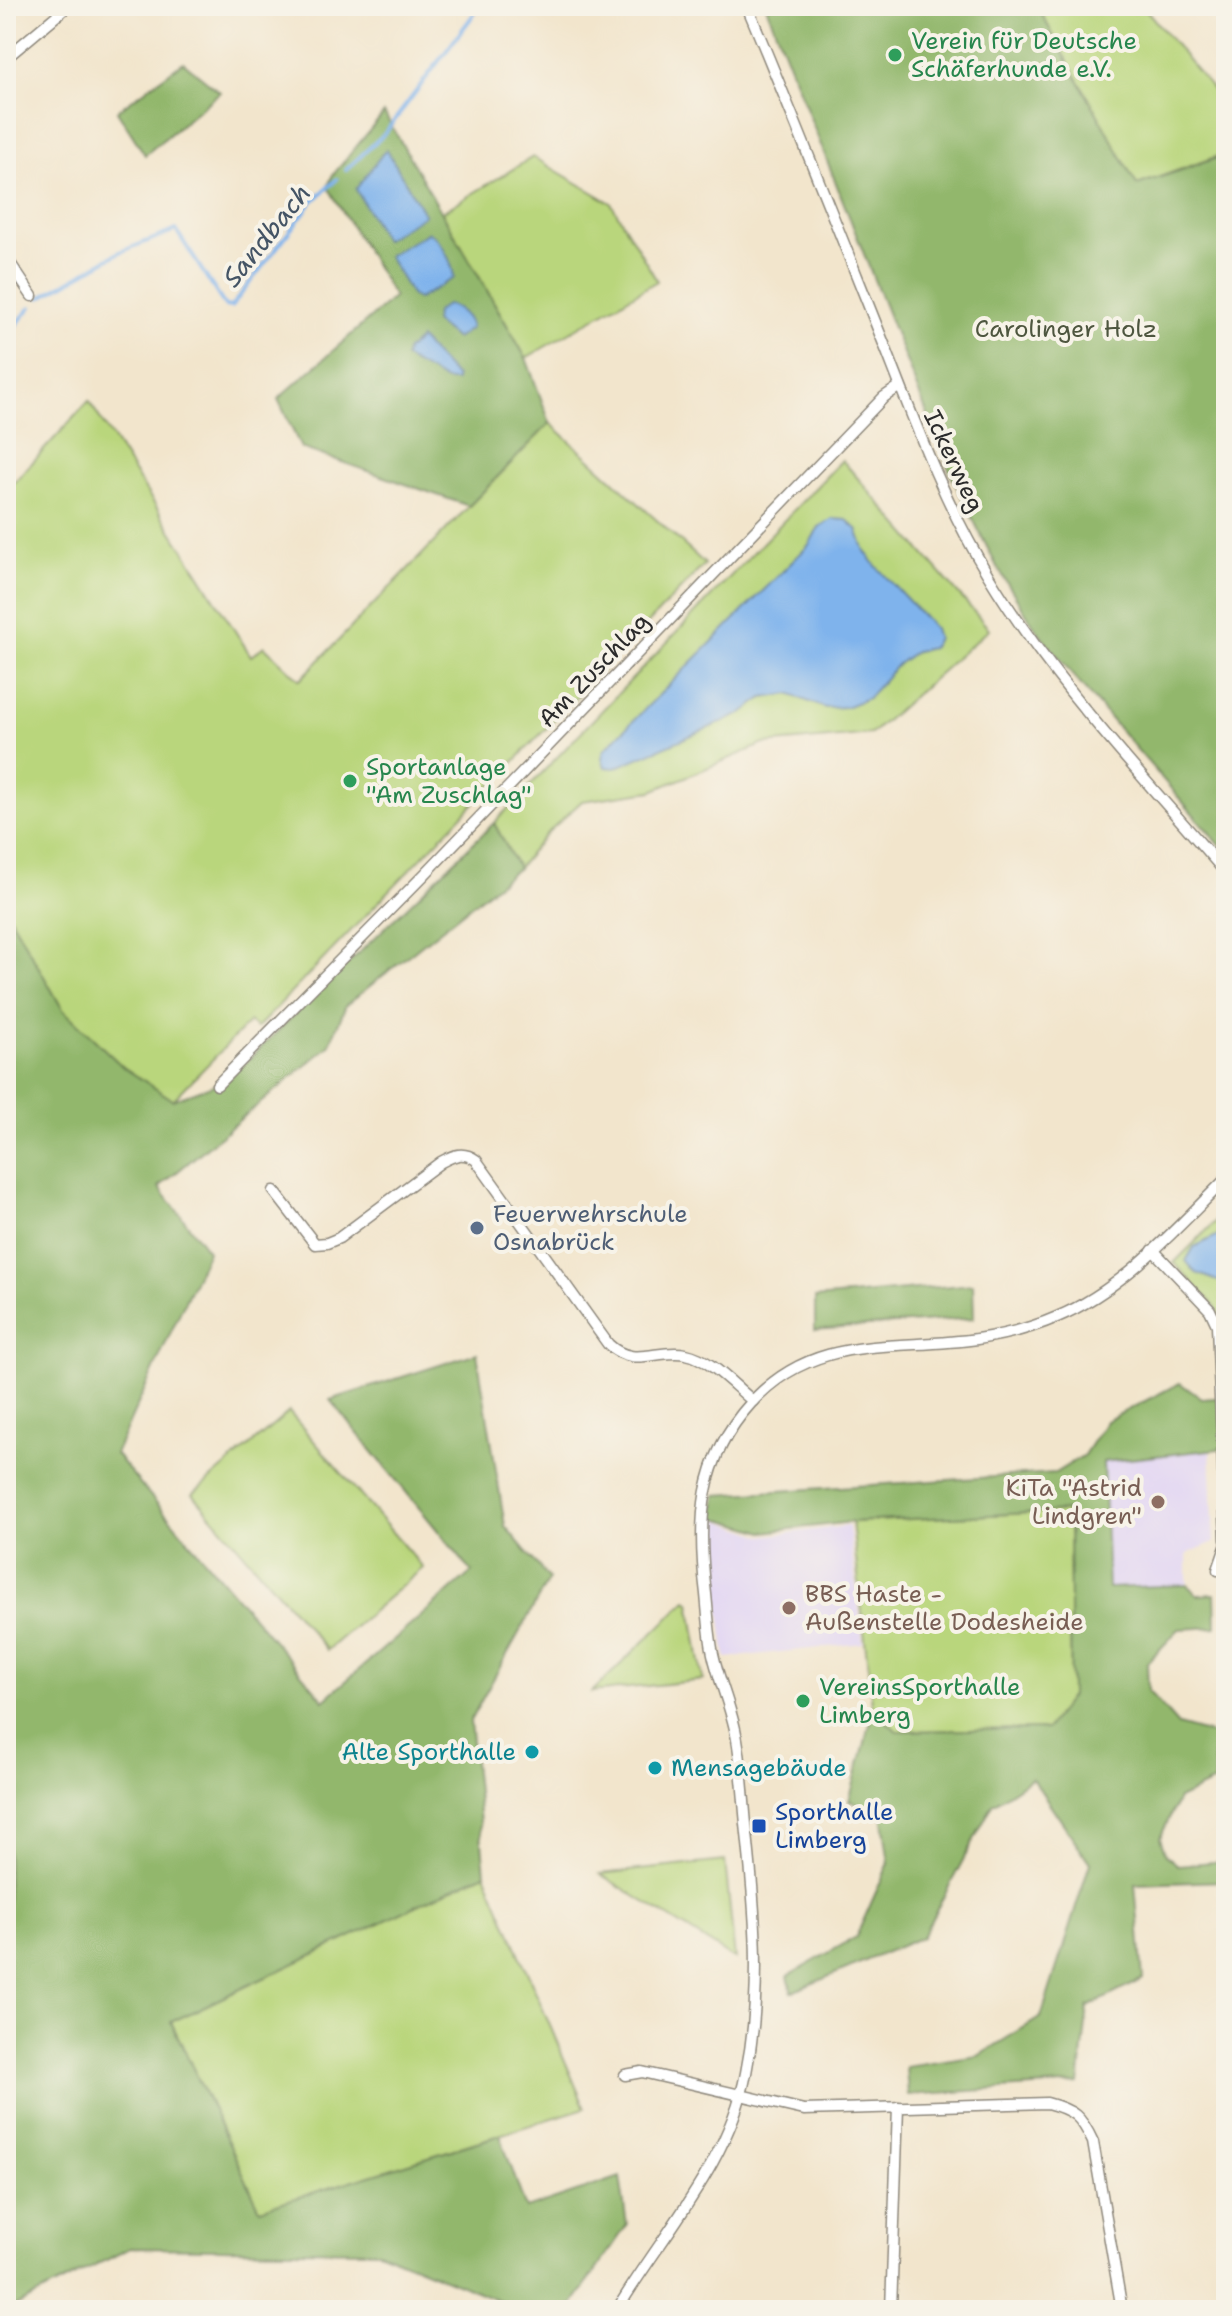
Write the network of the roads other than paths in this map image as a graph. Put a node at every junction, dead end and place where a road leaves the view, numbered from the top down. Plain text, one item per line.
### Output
1 (68, 6) edge
2 (747, 6) edge
3 (6, 58) edge
4 (6, 257) edge
5 (32, 296) dead end
6 (900, 386) junction
7 (1226, 873) edge
8 (217, 1085) dead end
9 (1226, 1179) edge
10 (274, 1191) dead end
11 (1153, 1250) junction
12 (753, 1401) junction
13 (1226, 1540) edge
14 (1226, 1547) edge
15 (1218, 1570) dead end
16 (625, 2075) dead end
17 (741, 2096) junction
18 (898, 2107) junction
19 (617, 2310) edge
20 (891, 2310) edge
21 (1122, 2310) edge

1 - 3 street
2 - 6 street, Ickerweg
4 - 5 street
6 - 7 street, Ickerweg
6 - 8 street, Am Zuschlag
9 - 11 street
10 - 12 street
11 - 12 street
11 - 13 street
12 - 17 street
14 - 15 street
16 - 17 street
17 - 18 street
17 - 19 street
18 - 20 street
18 - 21 street

